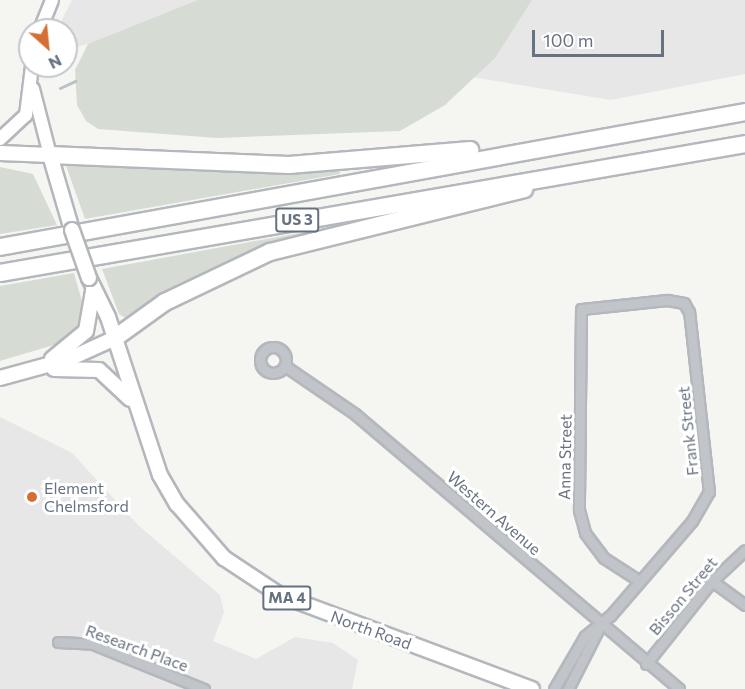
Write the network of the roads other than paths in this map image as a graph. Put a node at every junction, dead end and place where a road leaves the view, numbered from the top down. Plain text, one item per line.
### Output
1 (52, 0) edge
2 (45, 18) edge
3 (31, 78) edge
4 (31, 82) junction
5 (745, 112) edge
6 (0, 139) edge
7 (578, 140) junction
8 (745, 144) edge
9 (0, 153) edge
10 (50, 155) junction
11 (594, 168) junction
12 (0, 247) edge
13 (0, 273) edge
14 (91, 282) junction
15 (581, 309) joint
16 (115, 338) junction
17 (285, 366) dead end
18 (36, 370) junction
19 (0, 378) edge
20 (132, 400) junction
21 (745, 550) edge
22 (638, 580) junction
23 (712, 581) junction
24 (745, 605) edge
25 (600, 626) junction
26 (58, 642) dead end
27 (646, 664) junction
28 (204, 689) edge
29 (532, 689) edge
30 (554, 689) edge
31 (568, 689) edge
32 (679, 689) edge

1 - 2 main road
3 - 4 main road
4 - 6 main road
4 - 10 main road
5 - 7 highway, US 3
7 - 10 highway
7 - 12 highway, US 3
8 - 11 highway, US 3
9 - 10 main road
10 - 14 main road, MA 4, bridge
11 - 13 highway, US 3
11 - 16 highway
14 - 16 main road, MA 4
14 - 18 main road
15 - 22 street, Anna Street
15 - 22 street, Frank Street
16 - 18 main road
16 - 20 main road, North Road / MA 4
17 - 25 street, Western Avenue
18 - 19 main road, MA 4
18 - 20 main road, North Road / MA 4
20 - 29 main road, North Road / MA 4
21 - 23 street, Bisson Street
22 - 25 street, Frank Street
23 - 24 street
23 - 27 street, Bisson Street
25 - 27 street, Western Avenue
25 - 30 street, Frank Street
25 - 31 street, Frank Street
26 - 28 street, Research Place
27 - 32 street, Western Avenue

